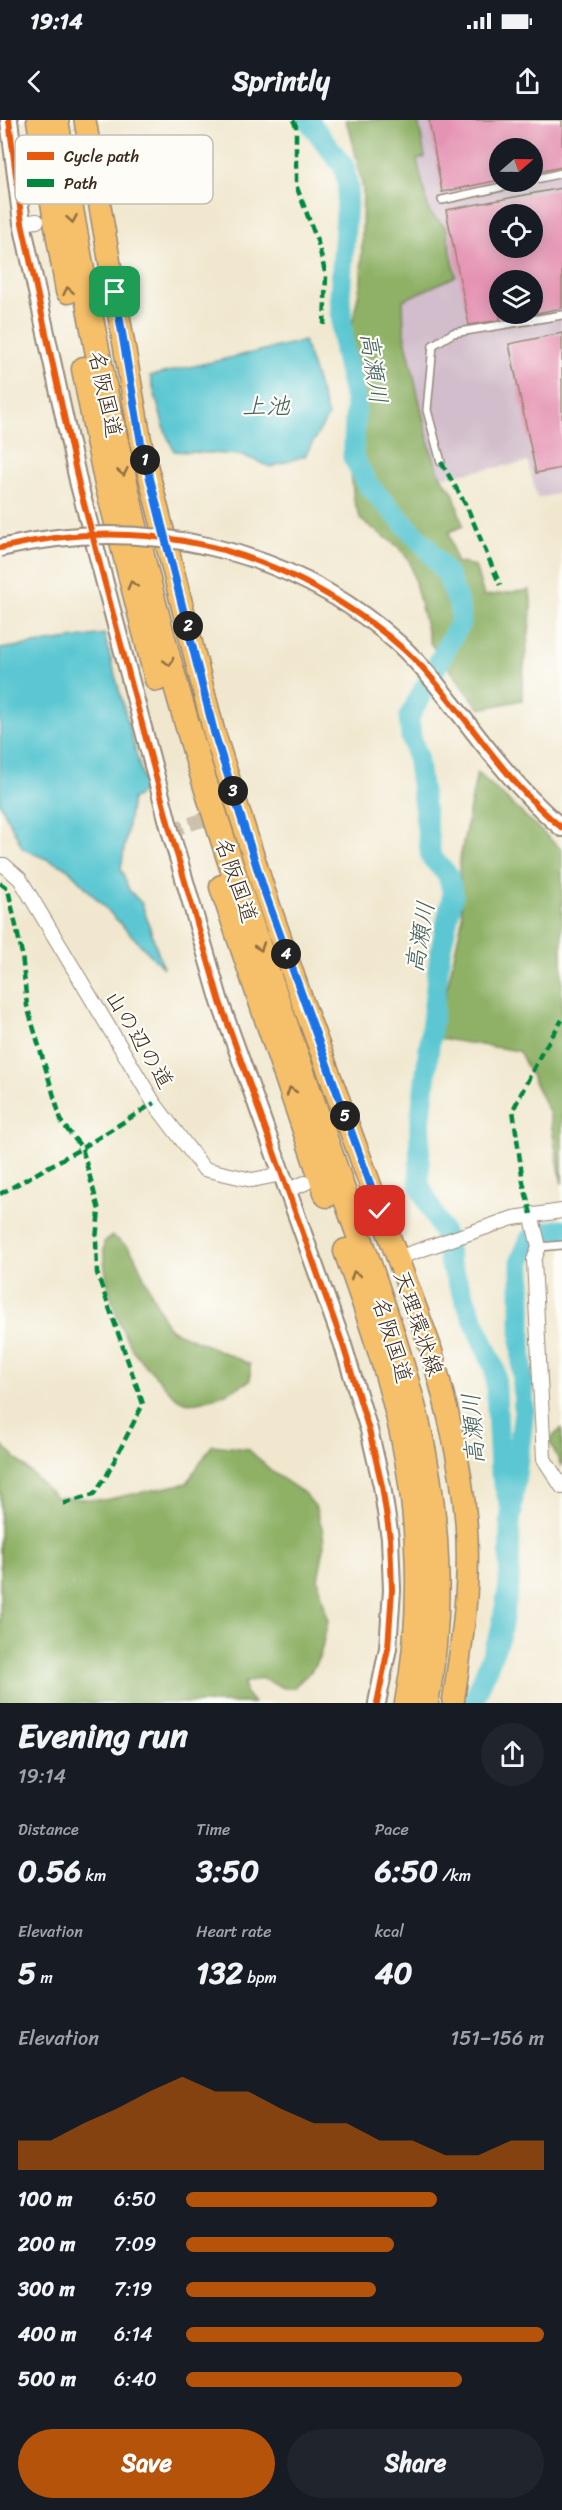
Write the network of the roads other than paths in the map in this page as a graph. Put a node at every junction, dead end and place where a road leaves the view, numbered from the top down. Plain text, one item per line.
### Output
1 (9, 120) edge
2 (39, 120) edge
3 (56, 120) edge
4 (85, 120) edge
5 (42, 135) edge
6 (59, 135) edge
7 (87, 135) edge
8 (15, 149) edge
9 (562, 173) edge
10 (543, 177) edge
11 (489, 190) edge
12 (442, 200) dead end
13 (26, 204) edge
14 (53, 204) edge
15 (70, 204) edge
16 (94, 204) edge
17 (562, 315) edge
18 (441, 462) dead end
19 (0, 548) edge
20 (562, 828) edge
21 (0, 865) edge
22 (285, 1182) junction
23 (305, 1183) dead end
24 (562, 1210) edge
25 (531, 1215) junction
26 (562, 1245) edge
27 (538, 1247) junction
28 (397, 1258) junction
29 (402, 1432) junction
30 (562, 1486) edge
31 (422, 1701) edge
32 (377, 1703) edge
33 (396, 1703) edge
34 (453, 1703) edge

1 - 8 street
5 -> 2 highway, 名阪国道
3 -> 6 highway, 名阪国道
4 - 7 main road, 天理環状線
9 - 10 lane
11 - 12 lane
13 - 22 street
29 -> 14 highway, 名阪国道
15 -> 31 highway, 名阪国道
16 - 28 main road, 天理環状線
17 - 18 lane
19 - 20 street, bridge
21 - 22 street, 山の辺の道
22 - 23 street, 山の辺の道
22 - 32 street
24 - 25 street
25 - 27 street
25 - 28 street
26 - 27 lane
27 - 30 street
28 - 34 main road, 天理環状線
29 - 31 highway, 名阪国道
29 - 33 highway

